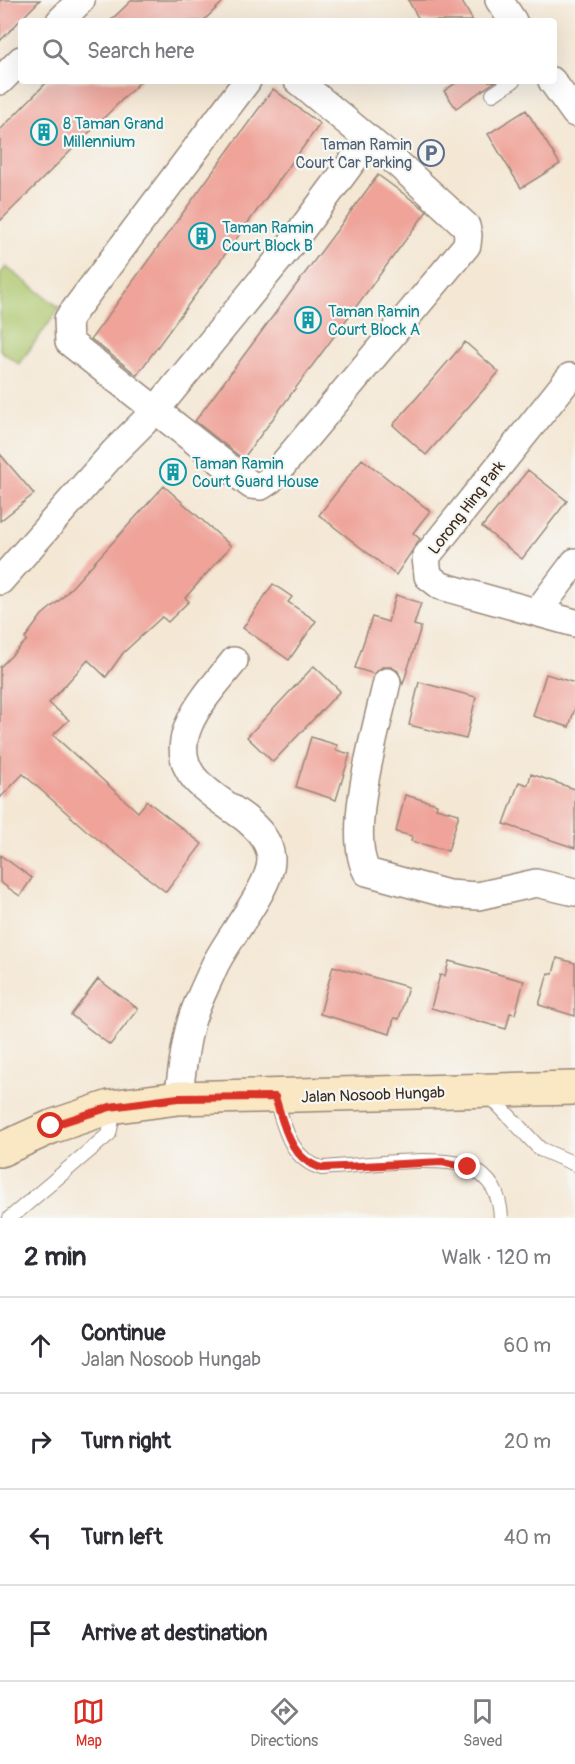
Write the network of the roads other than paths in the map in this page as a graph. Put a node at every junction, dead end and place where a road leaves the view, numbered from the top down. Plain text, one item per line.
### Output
1 (81, 0) edge
2 (499, 0) edge
3 (63, 18) edge
4 (511, 18) edge
5 (18, 63) edge
6 (0, 81) edge
7 (245, 84) edge
8 (302, 84) edge
9 (508, 84) edge
10 (554, 84) edge
11 (493, 94) dead end
12 (575, 113) edge
13 (369, 139) junction
14 (570, 377) dead end
15 (156, 411) junction
16 (575, 562) edge
17 (0, 581) edge
18 (538, 611) junction
19 (575, 623) edge
20 (234, 661) dead end
21 (387, 682) dead end
22 (575, 892) edge
23 (575, 1088) edge
24 (485, 1091) junction
25 (275, 1097) junction
26 (178, 1098) junction
27 (110, 1107) junction
28 (0, 1150) edge
29 (575, 1164) edge
30 (10, 1218) edge
31 (501, 1218) edge

1 - 3 street
2 - 4 street
5 - 6 street
7 - 15 street
8 - 13 street
9 - 11 lane
10 - 12 street
13 - 15 street
13 - 15 street
14 - 18 street, Lorong Hing Park
15 - 17 street
16 - 18 street
18 - 19 street, Lorong Hing Park
20 - 26 street
21 - 22 street
23 - 24 main road, Jalan Nosoob Hungab
24 - 25 main road, Jalan Nosoob Hungab
24 - 29 lane
25 - 26 main road, Jalan Nosoob Hungab
25 - 31 lane
26 - 27 main road, Jalan Nosoob Hungab
27 - 28 main road, Jalan Nosoob Hungab
27 - 30 lane

